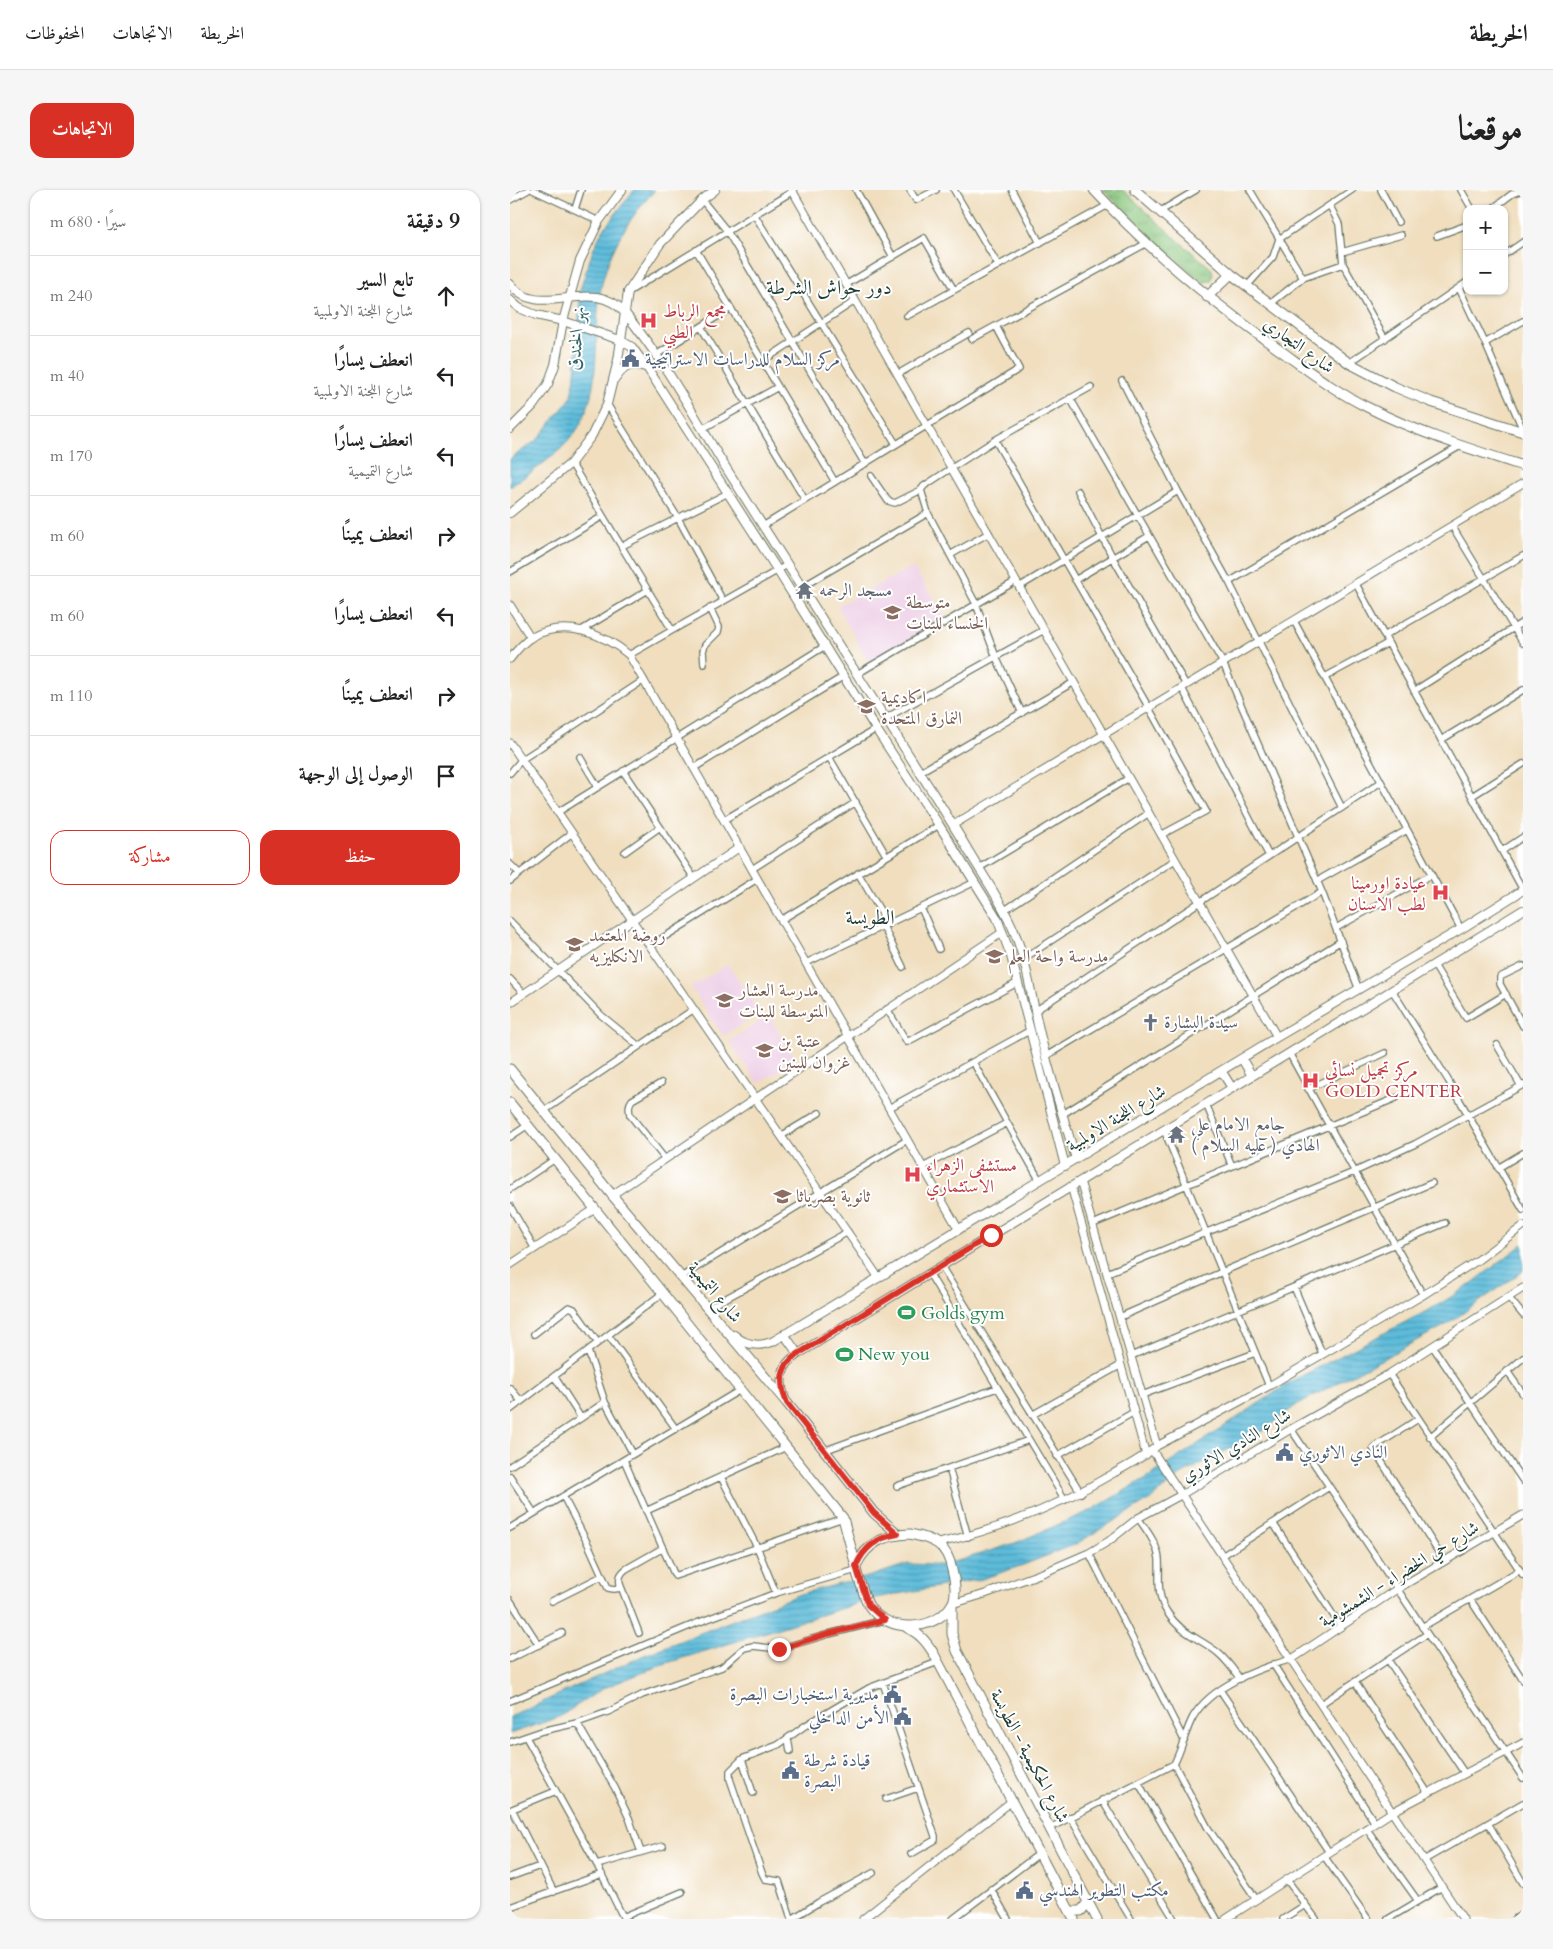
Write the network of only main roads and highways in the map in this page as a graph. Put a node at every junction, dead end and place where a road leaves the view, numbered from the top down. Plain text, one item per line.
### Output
1 (622, 190) edge
2 (715, 190) edge
3 (1094, 190) edge
4 (1135, 190) edge
5 (1231, 274) junction
6 (510, 284) edge
7 (569, 296) junction
8 (1207, 297) junction
9 (512, 304) edge
10 (624, 312) junction
11 (563, 321) junction
12 (620, 340) junction
13 (648, 369) junction
14 (613, 381) junction
15 (510, 429) edge
16 (1523, 431) edge
17 (1523, 466) edge
18 (510, 513) edge
19 (923, 776) junction
20 (913, 786) junction
21 (1523, 890) edge
22 (1523, 910) edge
23 (1011, 956) junction
24 (1023, 956) junction
25 (1242, 1059) junction
26 (510, 1069) edge
27 (1222, 1072) junction
28 (1252, 1076) junction
29 (1232, 1088) junction
30 (510, 1103) edge
31 (1076, 1159) junction
32 (1064, 1166) junction
33 (722, 1326) junction
34 (784, 1334) junction
35 (798, 1354) junction
36 (787, 1403) junction
37 (898, 1534) junction
38 (857, 1571) junction
39 (952, 1604) junction
40 (906, 1627) junction
41 (1088, 1902) junction
42 (1072, 1915) edge
43 (1097, 1919) edge

1 - 7 main road
2 - 10 main road
3 - 8 main road, شارع التجاري
4 - 5 main road, شارع التجاري
5 - 8 main road
5 - 16 main road, شارع التجاري
6 - 7 main road
7 - 10 main road
7 - 11 main road
8 - 17 main road, شارع التجاري
9 - 11 main road
10 - 12 main road
10 - 19 main road
11 - 12 main road
11 - 15 main road
12 - 13 main road
12 - 14 main road
13 - 14 main road
13 - 20 main road
14 - 18 main road
19 - 20 main road
19 - 24 main road
20 - 23 main road
21 - 25 main road, شارع اللجنة الاولمبية
22 - 28 main road, شارع اللجنة الاولمبية
23 - 24 main road
23 - 32 main road
24 - 31 main road
25 - 27 main road, شارع اللجنة الاولمبية
25 - 28 main road
26 - 33 main road, شارع التميمية
27 - 29 main road
27 - 31 main road, شارع اللجنة الاولمبية
28 - 29 main road, شارع اللجنة الاولمبية
29 - 35 main road, شارع اللجنة الاولمبية
30 - 38 main road
31 - 32 main road, شارع اللجنة الاولمبية
32 - 34 main road, شارع اللجنة الاولمبية
33 - 34 main road, شارع اللجنة الاولمبية
33 - 36 main road, شارع التميمية
34 - 35 main road
35 - 36 main road, شارع اللجنة الاولمبية
36 - 37 main road, شارع التميمية
37 - 38 main road
37 - 39 main road
38 - 40 main road
39 - 40 main road
39 - 41 main road, شارع الحكيمية - الطويسة
40 - 42 main road, شارع الحكيمية - الطويسة
41 - 42 main road
41 - 43 main road, شارع الحكيمية - الطويسة

